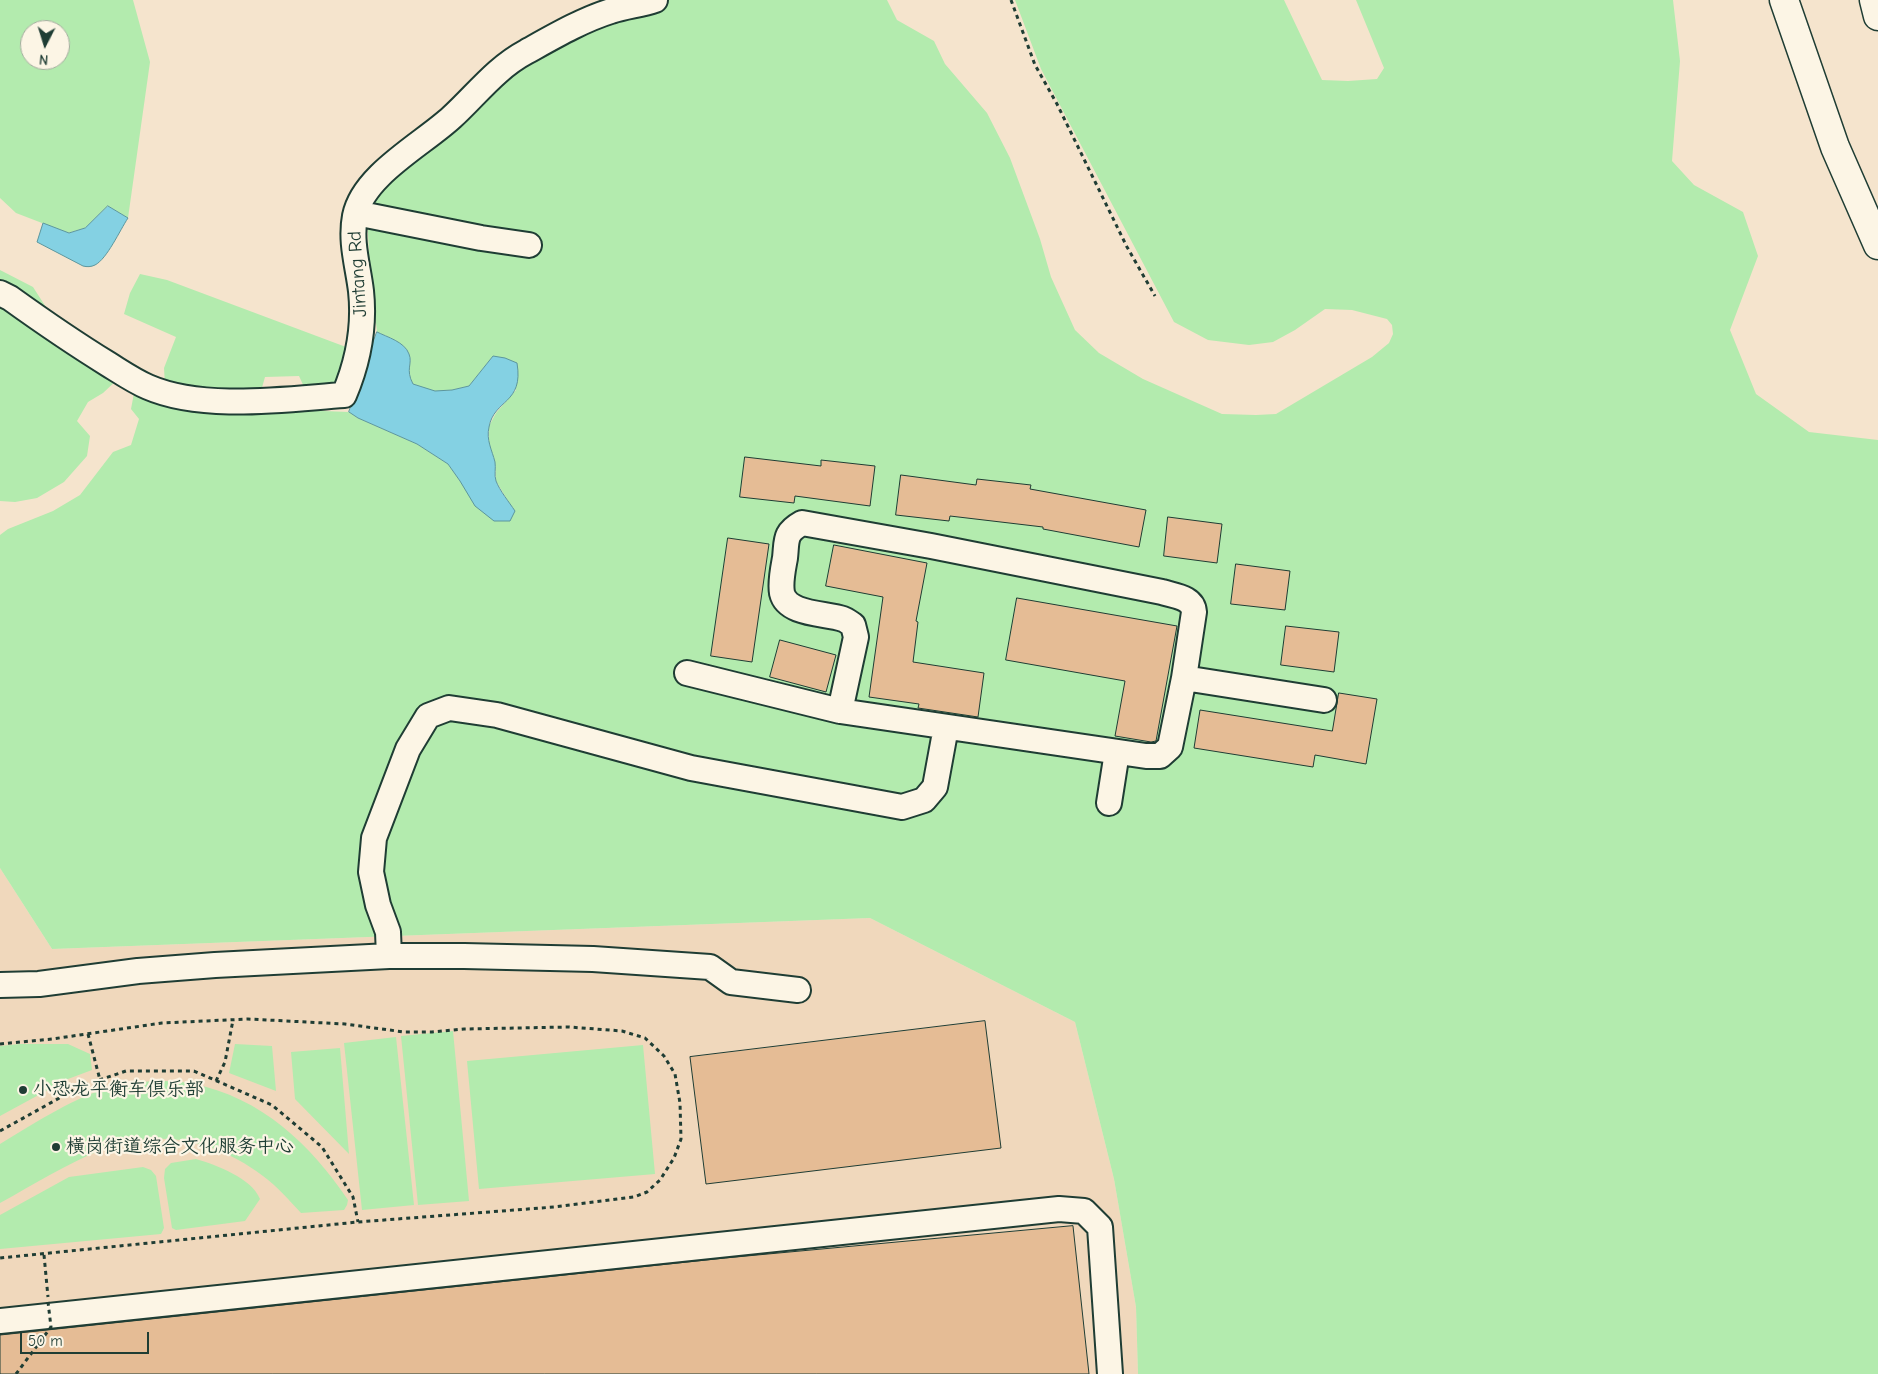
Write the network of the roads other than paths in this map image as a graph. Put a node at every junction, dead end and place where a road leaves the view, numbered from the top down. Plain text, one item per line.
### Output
1 (655, 0) edge
2 (1784, 0) edge
3 (1874, 0) edge
4 (1878, 16) edge
5 (356, 213) junction
6 (528, 245) dead end
7 (1878, 245) edge
8 (0, 293) edge
9 (687, 673) dead end
10 (1184, 678) junction
11 (1324, 700) dead end
12 (840, 711) junction
13 (946, 727) junction
14 (1117, 752) junction
15 (1109, 803) dead end
16 (389, 956) junction
17 (0, 985) edge
18 (798, 990) dead end
19 (0, 1321) edge
20 (1110, 1374) edge

1 - 5 street, Jintang Rd
2 - 7 highway
3 - 4 highway
5 - 6 street
5 - 8 street, Jintang Rd
9 - 12 street
10 - 11 street
10 - 12 street
10 - 14 street
12 - 13 street
13 - 14 street
13 - 16 street
14 - 15 street
16 - 17 street
16 - 18 street
19 - 20 street

